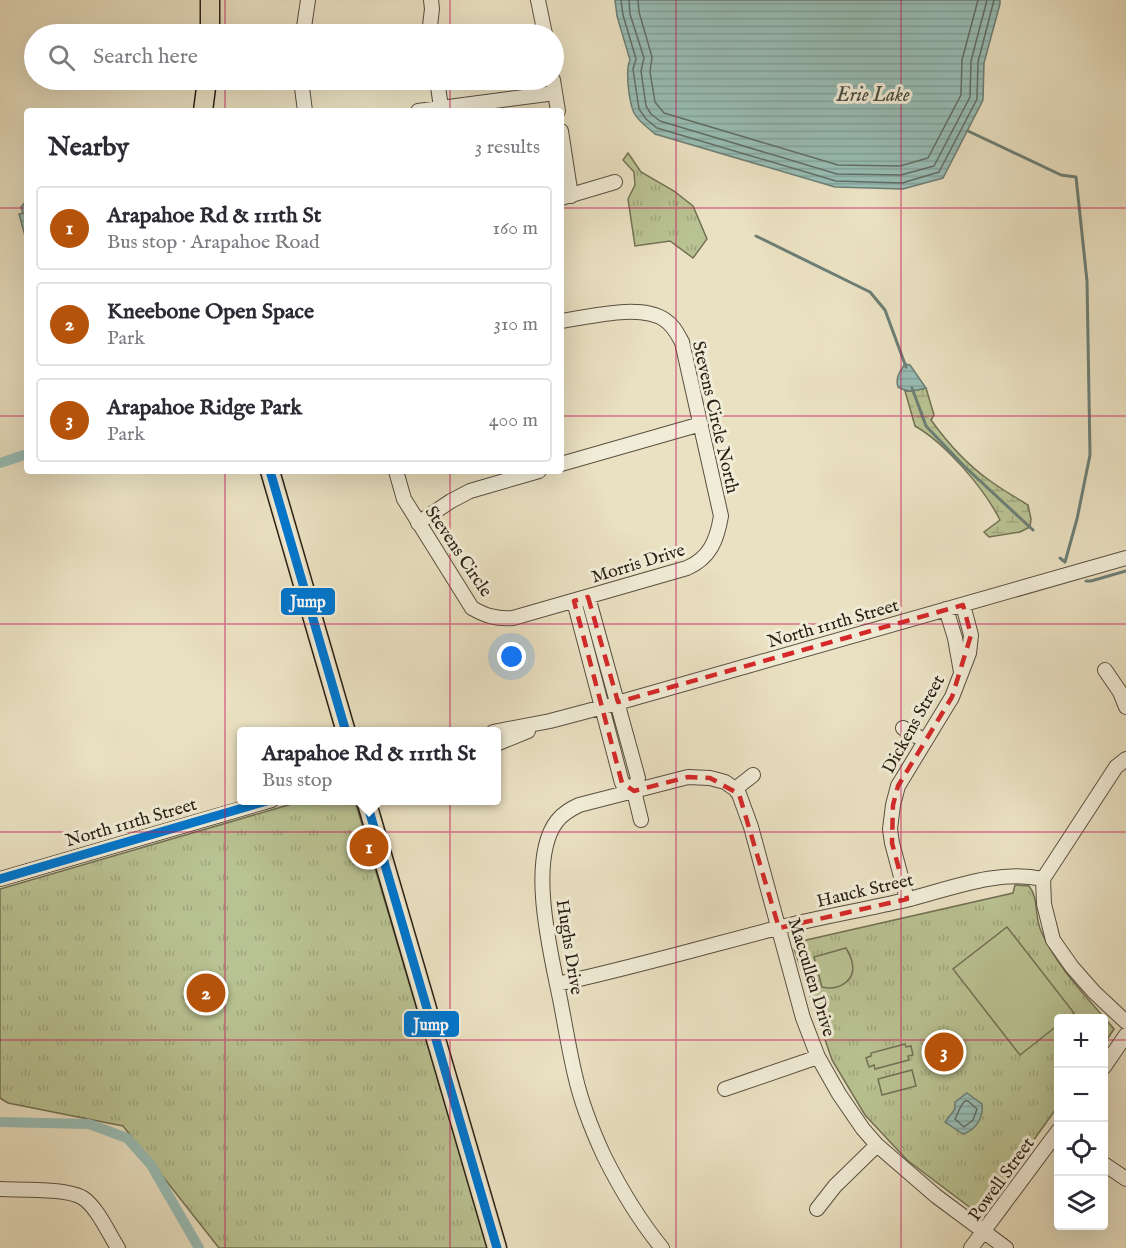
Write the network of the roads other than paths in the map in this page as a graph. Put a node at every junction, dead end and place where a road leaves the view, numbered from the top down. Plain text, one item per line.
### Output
1 (210, 0) edge
2 (308, 0) edge
3 (431, 0) edge
4 (538, 0) edge
5 (210, 24) edge
6 (304, 24) edge
7 (430, 24) edge
8 (543, 24) edge
9 (206, 90) edge
10 (302, 90) edge
11 (438, 90) edge
12 (532, 90) edge
13 (555, 90) edge
14 (441, 107) junction
15 (203, 108) edge
16 (305, 108) edge
17 (435, 108) edge
18 (558, 108) edge
19 (564, 171) edge
20 (615, 182) dead end
21 (566, 197) edge
22 (564, 321) edge
23 (701, 424) junction
24 (564, 464) edge
25 (271, 474) edge
26 (397, 474) edge
27 (529, 474) edge
28 (418, 523) junction
29 (719, 531) joint
30 (1126, 558) edge
31 (581, 599) junction
32 (963, 604) junction
33 (946, 609) junction
34 (1104, 670) dead end
35 (961, 672) junction
36 (618, 702) junction
37 (603, 706) junction
38 (1126, 707) edge
39 (550, 721) junction
40 (345, 727) edge
41 (903, 728) dead end
42 (501, 730) edge
43 (925, 741) junction
44 (501, 742) edge
45 (1126, 759) edge
46 (753, 775) dead end
47 (735, 789) junction
48 (634, 791) junction
49 (258, 805) edge
50 (367, 805) edge
51 (641, 820) dead end
52 (0, 879) edge
53 (1043, 879) junction
54 (907, 899) junction
55 (779, 928) junction
56 (557, 984) junction
57 (1126, 1022) edge
58 (1126, 1035) edge
59 (818, 1057) junction
60 (1108, 1061) edge
61 (725, 1089) dead end
62 (1054, 1137) edge
63 (877, 1145) junction
64 (1108, 1167) edge
65 (1126, 1179) edge
66 (0, 1189) edge
67 (817, 1209) dead end
68 (983, 1233) junction
69 (118, 1248) edge
70 (497, 1248) edge
71 (662, 1248) edge
72 (971, 1248) edge
73 (1006, 1248) edge

1 - 5 main road
2 - 6 street
3 - 7 street
4 - 8 street
9 - 15 main road
10 - 16 street
11 - 14 street
12 - 14 street
13 - 18 street
14 - 17 street
19 - 21 street
20 - 21 street
22 - 23 street, Stevens Circle North
23 - 24 street
23 - 29 street, Stevens Circle North
25 - 40 main road
26 - 28 street, Stevens Circle
27 - 28 street
28 - 31 street, Stevens Circle
29 - 31 street, Morris Drive
30 - 32 street, North 111th Street
31 - 36 street, Morris Drive
31 - 37 street, Morris Drive
32 - 33 street, North 111th Street
32 - 35 street, Dickens Street
33 - 35 street, Dickens Street
33 - 36 street, North 111th Street
34 - 38 street
35 - 43 street, Dickens Street
36 - 37 street, North 111th Street
36 - 48 street, Morris Drive
37 - 39 street, North 111th Street
37 - 48 street, Morris Drive
39 - 42 street, North 111th Street
39 - 44 street, North 111th Street
41 - 43 street
43 - 54 street, Dickens Street
45 - 53 street
46 - 47 street
47 - 48 street, Hughs Drive
47 - 55 street, Maccullen Drive
48 - 51 street
48 - 56 street, Hughs Drive
49 - 52 street, North 111th Street
50 - 70 main road
53 - 54 street, Hauck Street
53 - 57 street
54 - 55 street, Hauck Street
55 - 56 street, Hauck Street
55 - 59 street, Maccullen Drive
56 - 71 street, Hughs Drive
58 - 60 street
59 - 61 street
59 - 63 street, Maccullen Drive
62 - 68 street, Powell Street
63 - 67 street
63 - 68 street, Maccullen Drive
64 - 65 street
66 - 69 street
68 - 72 street, Powell Street
68 - 73 street, Maccullen Drive

